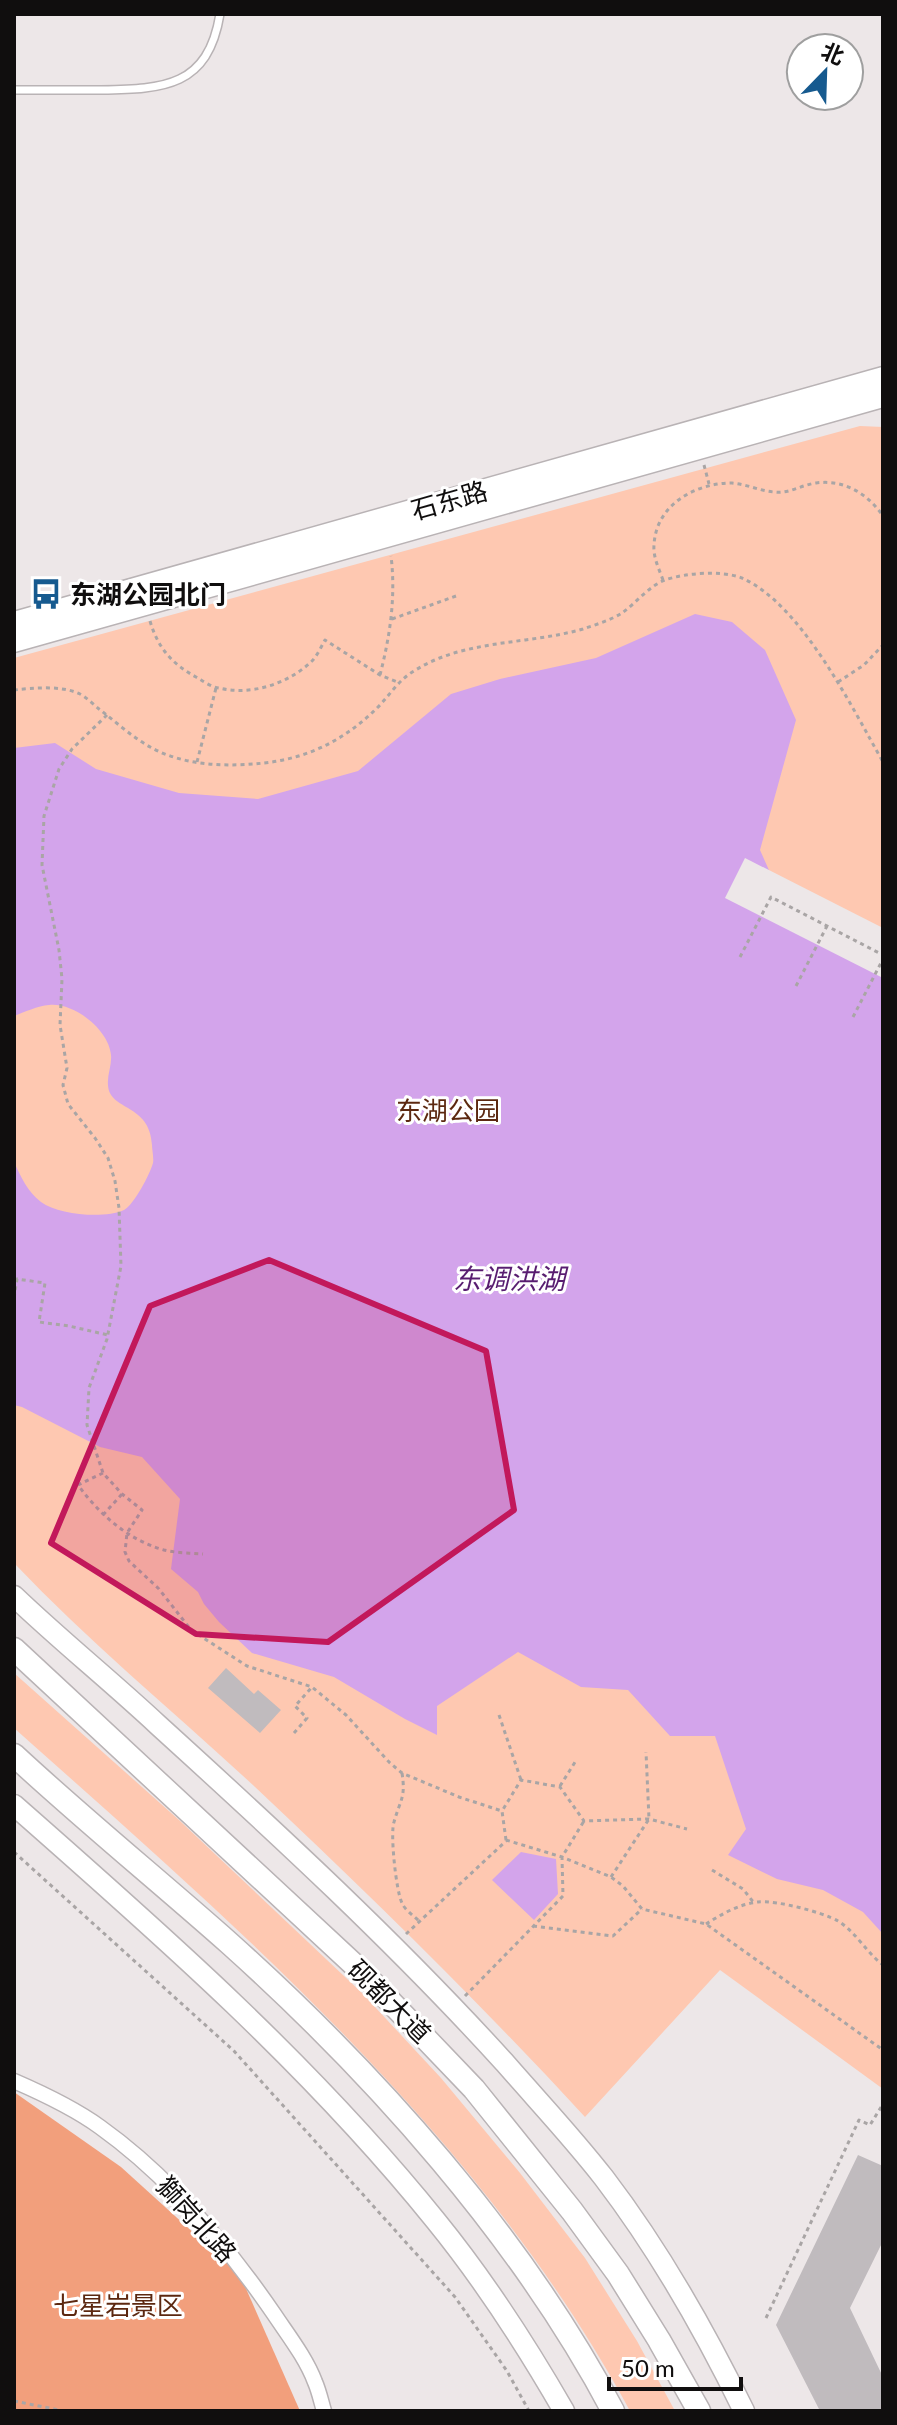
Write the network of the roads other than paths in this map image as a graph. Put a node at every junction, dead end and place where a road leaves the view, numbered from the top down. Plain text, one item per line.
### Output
1 (220, 14) edge
2 (14, 90) edge
3 (883, 377) edge
4 (883, 397) edge
5 (14, 622) edge
6 (14, 642) edge
7 (14, 1596) edge
8 (14, 1611) edge
9 (52, 1633) junction
10 (14, 1649) edge
11 (14, 1755) edge
12 (14, 1805) edge
13 (14, 2081) edge
14 (324, 2411) edge
15 (564, 2411) edge
16 (613, 2411) edge
17 (699, 2411) edge
18 (744, 2411) edge

1 - 2 lane
3 - 5 street, 石东路
4 - 6 street, 石东路
7 - 9 street
8 - 9 street
9 - 18 street
10 - 17 main road, 砚都大道
11 - 16 main road
12 - 15 street
13 - 14 street, 獅岗北路

